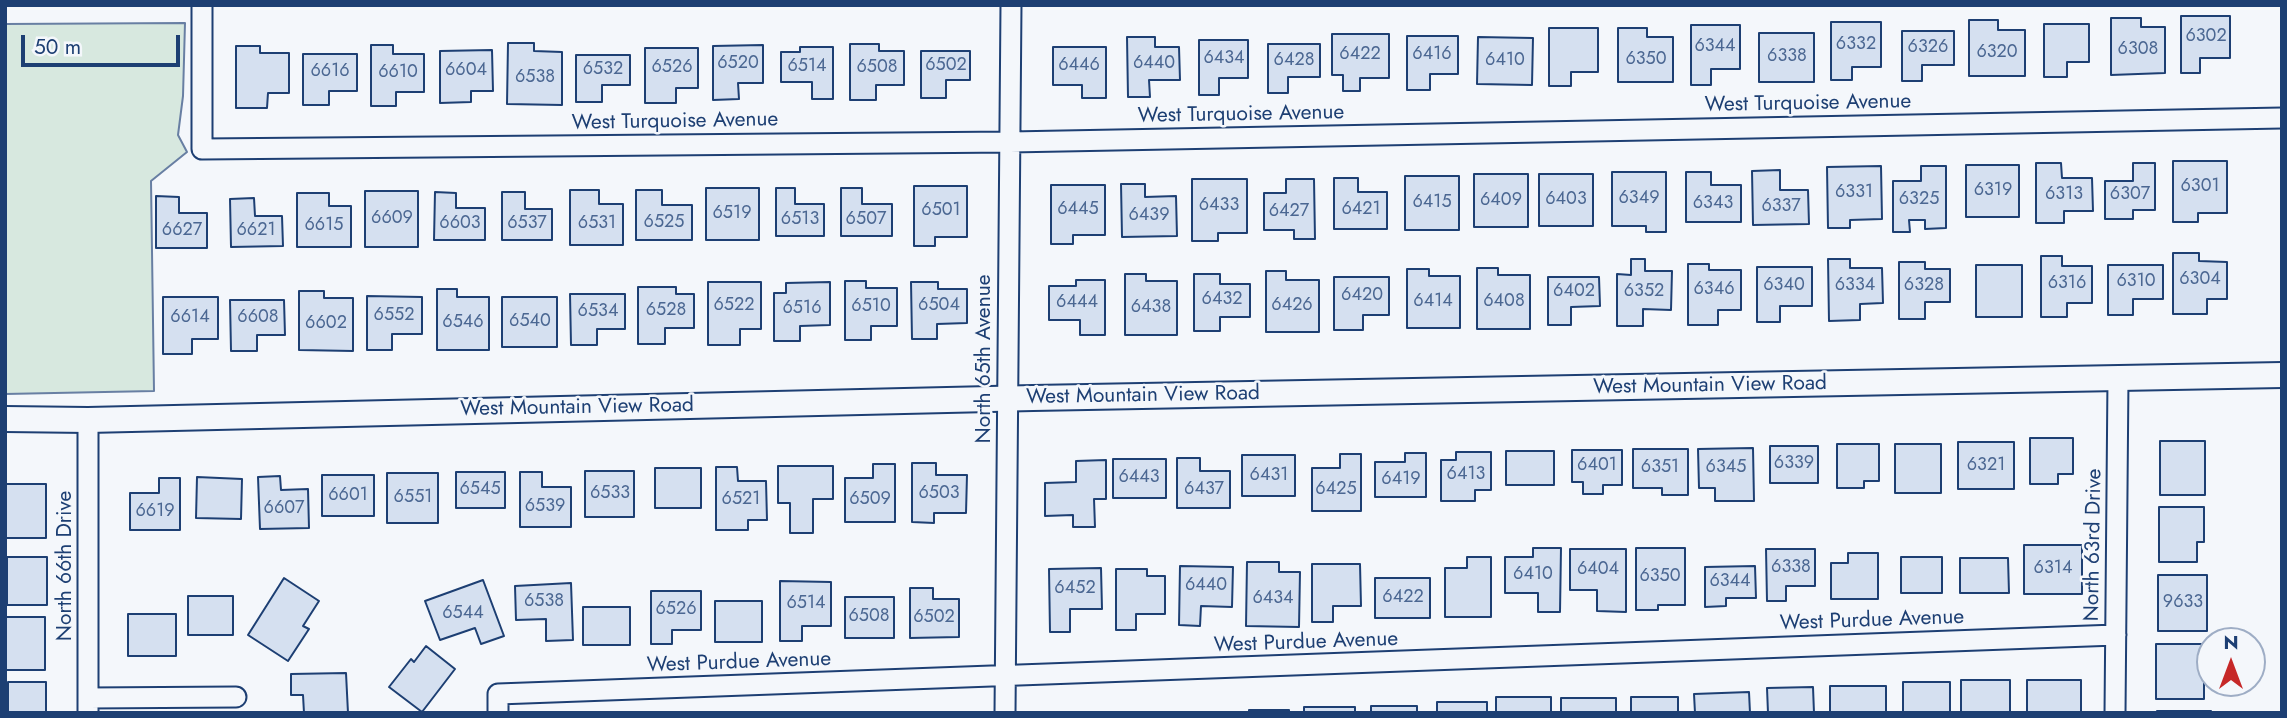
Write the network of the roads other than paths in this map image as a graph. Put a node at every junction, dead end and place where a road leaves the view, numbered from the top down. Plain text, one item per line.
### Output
1 (202, 5) edge
2 (1012, 5) edge
3 (2282, 118) edge
4 (1010, 142) junction
5 (2282, 374) edge
6 (2118, 378) junction
7 (1008, 399) junction
8 (5, 419) edge
9 (88, 420) junction
10 (2116, 635) junction
11 (1005, 677) junction
12 (236, 697) dead end
13 (498, 703) edge
14 (88, 705) edge
15 (1005, 713) edge
16 (2115, 713) edge

1 - 4 street, West Turquoise Avenue
2 - 4 street, North 65th Avenue
3 - 4 street, West Turquoise Avenue
4 - 7 street, North 65th Avenue
5 - 6 street, West Mountain View Road
6 - 7 street, West Mountain View Road
6 - 10 street, North 63rd Drive
7 - 9 street, West Mountain View Road
7 - 11 street, North 65th Avenue
8 - 9 street, West Mountain View Road
9 - 14 street, North 66th Drive
10 - 11 street, West Purdue Avenue
10 - 16 street, North 63rd Drive
11 - 13 street, West Purdue Avenue
11 - 15 street, North 65th Avenue
12 - 14 street

